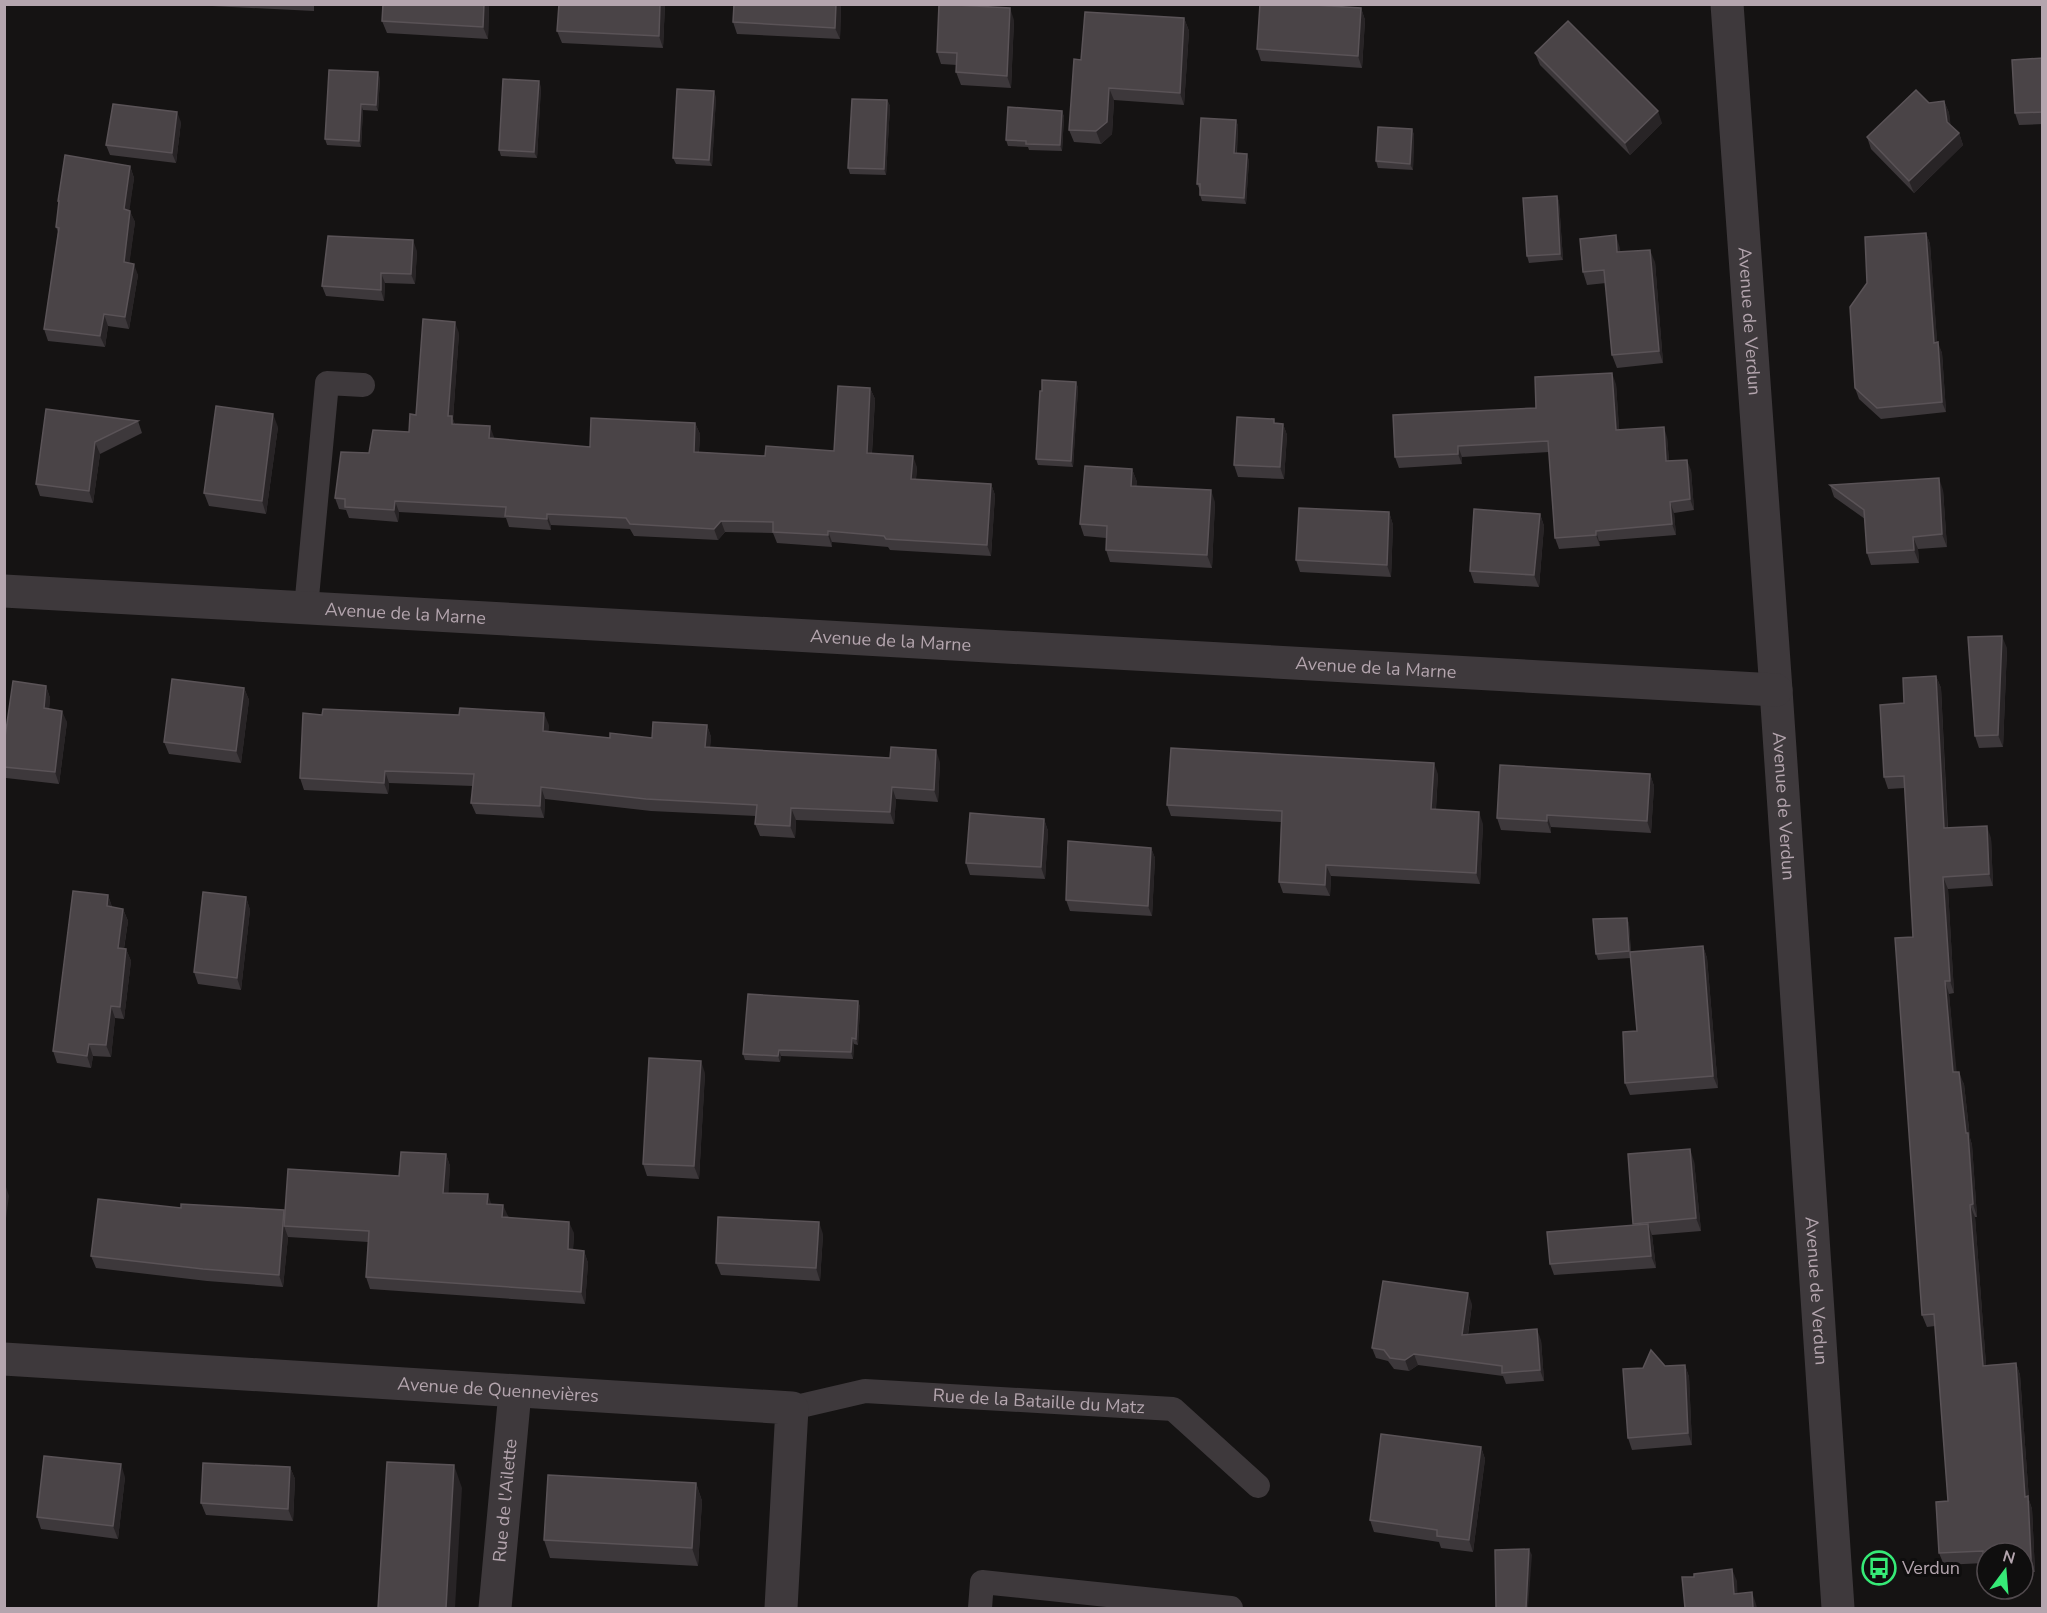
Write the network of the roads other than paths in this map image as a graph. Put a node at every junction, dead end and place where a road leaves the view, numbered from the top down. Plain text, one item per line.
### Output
1 (1727, 4) edge
2 (363, 385) dead end
3 (4, 591) edge
4 (306, 608) junction
5 (1776, 690) junction
6 (4, 1359) edge
7 (515, 1392) junction
8 (792, 1408) junction
9 (1258, 1486) dead end
10 (495, 1608) edge
11 (781, 1608) edge
12 (980, 1608) edge
13 (1231, 1608) edge
14 (1838, 1608) edge

1 - 5 street, Avenue de Verdun
2 - 4 lane
3 - 4 street, Avenue de la Marne
4 - 5 street, Avenue de la Marne
5 - 14 street, Avenue de Verdun
6 - 7 street, Avenue de Quennevières
7 - 8 street, Avenue de Quennevières
7 - 10 street, Rue de l'Ailette
8 - 9 lane, Rue de la Bataille du Matz
8 - 11 street
12 - 13 lane

